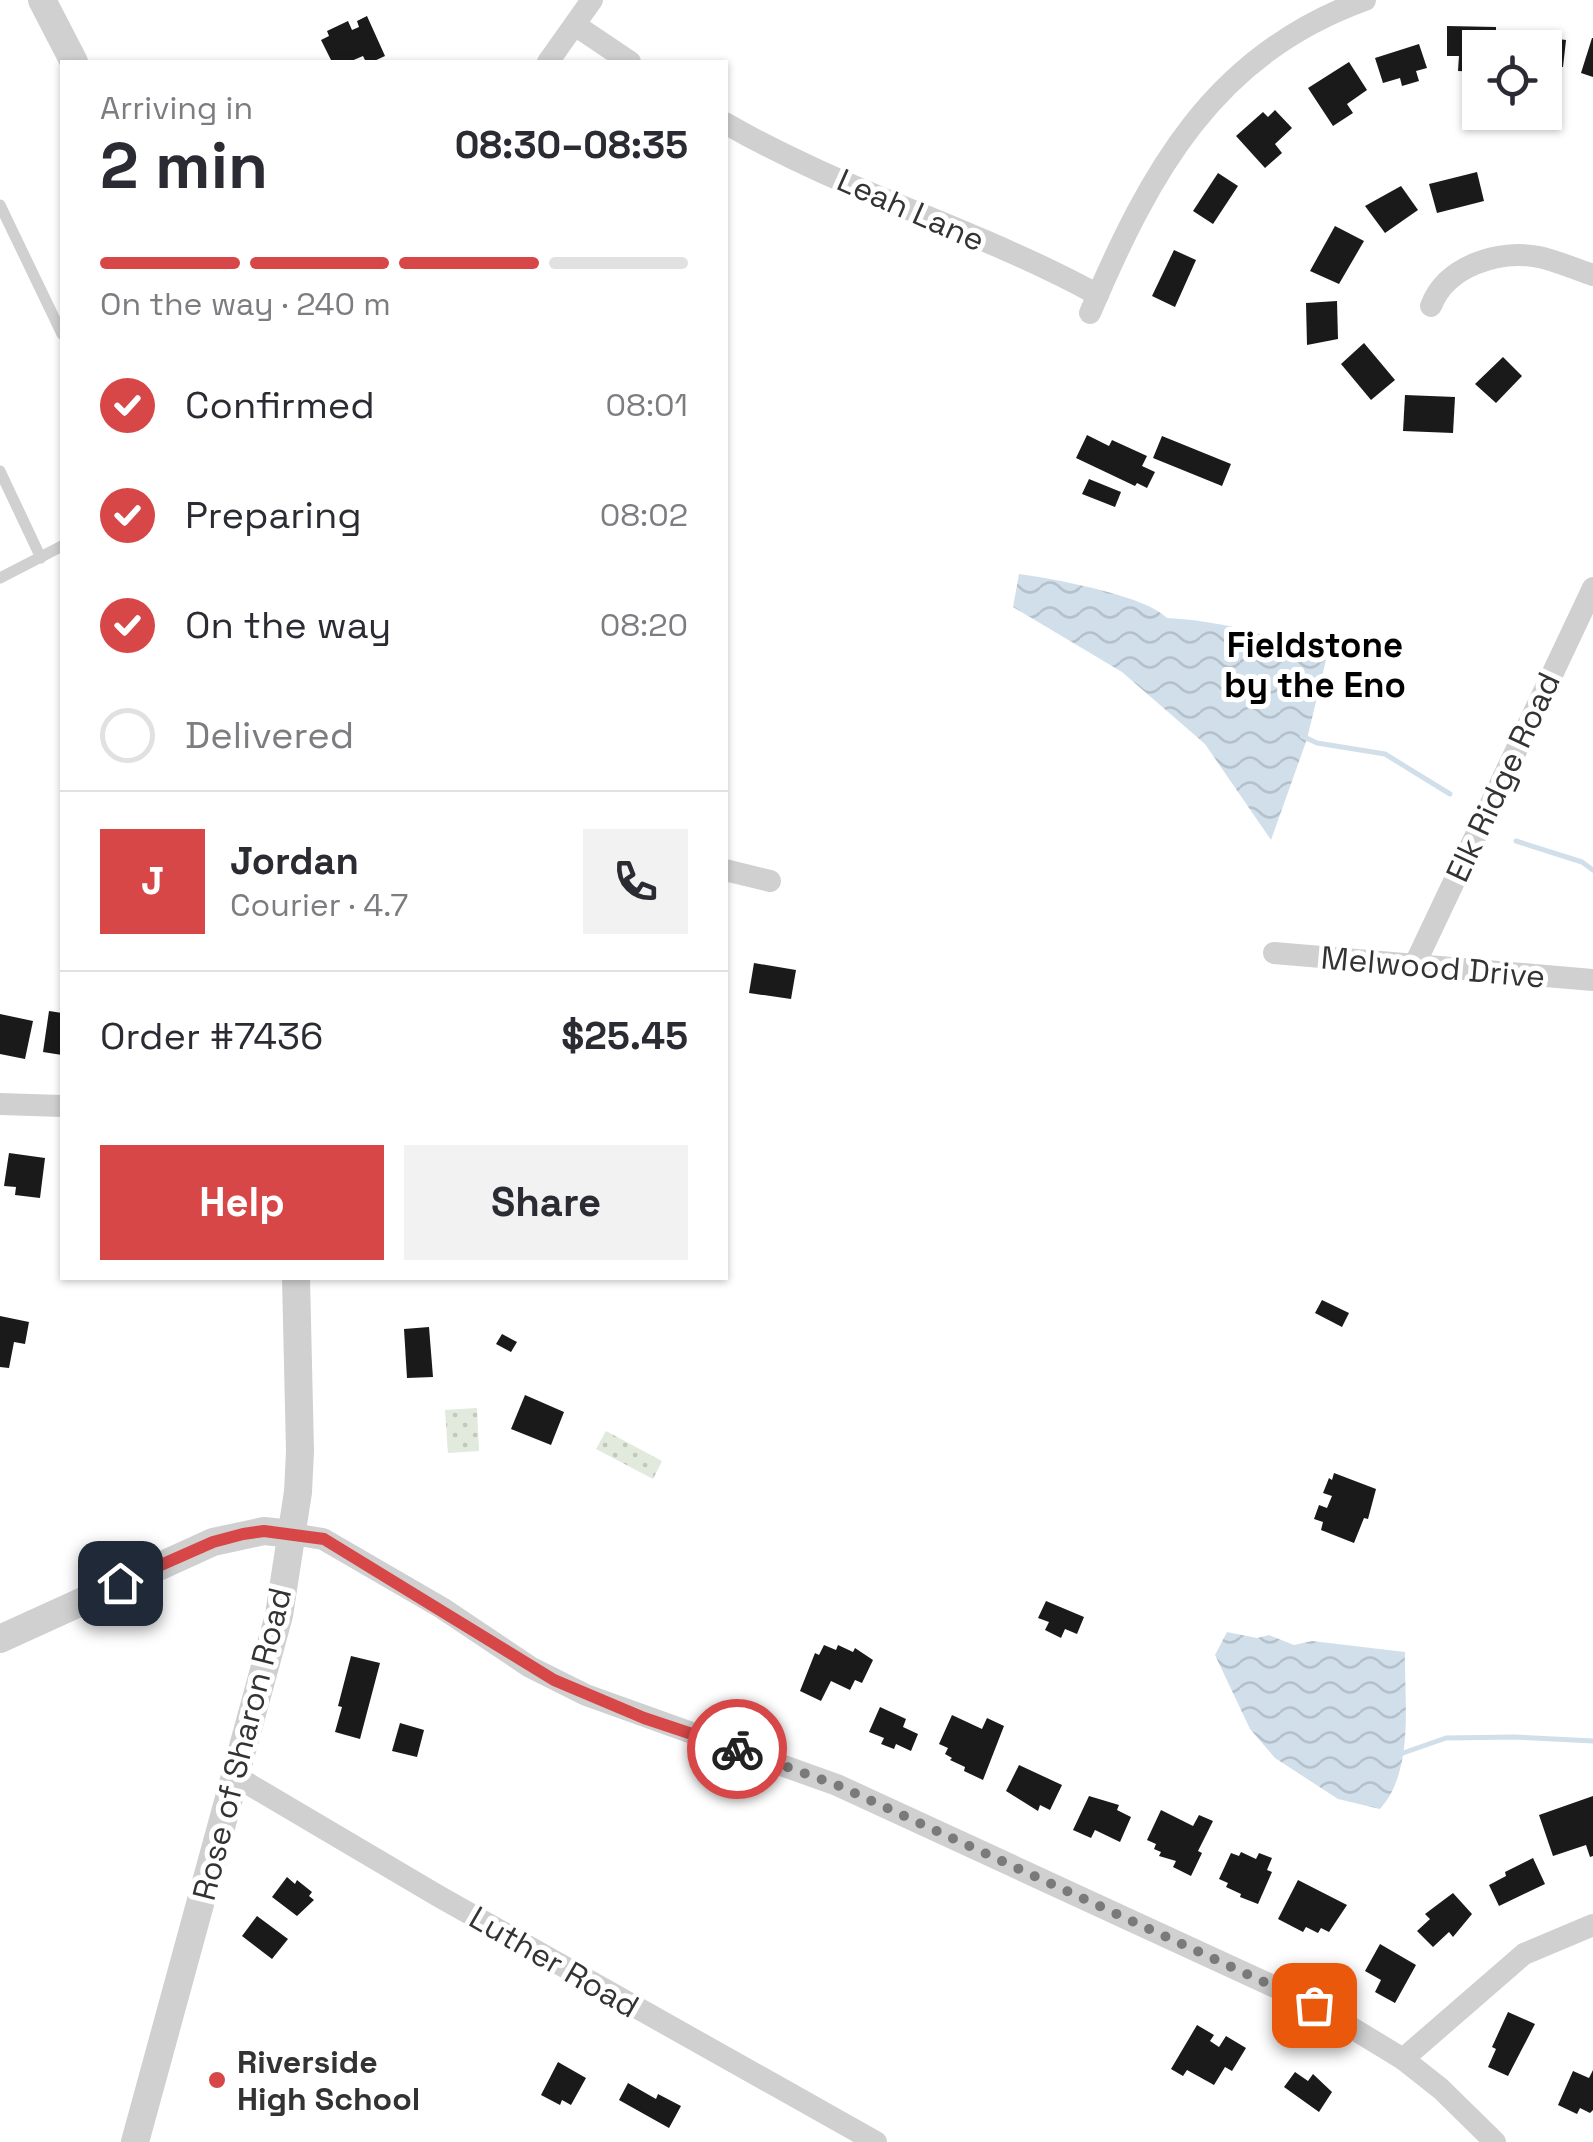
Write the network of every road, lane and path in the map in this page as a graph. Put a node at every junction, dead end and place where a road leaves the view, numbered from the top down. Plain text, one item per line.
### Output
1 (42, 0) edge
2 (592, 0) edge
3 (1366, 0) edge
4 (575, 25) junction
5 (73, 60) edge
6 (549, 60) edge
7 (627, 60) edge
8 (728, 126) edge
9 (0, 205) edge
10 (1593, 275) edge
11 (60, 297) edge
12 (48, 302) junction
13 (1431, 306) dead end
14 (60, 329) edge
15 (0, 472) edge
16 (60, 547) edge
17 (41, 558) junction
18 (0, 578) edge
19 (1590, 600) edge
20 (728, 871) edge
21 (770, 881) dead end
22 (1274, 954) dead end
23 (1414, 966) junction
24 (1593, 980) edge
25 (0, 1104) edge
26 (60, 1106) edge
27 (296, 1280) edge
28 (292, 1534) junction
29 (0, 1639) edge
30 (236, 1776) junction
31 (1593, 1925) edge
32 (1404, 2059) junction
33 (135, 2142) edge
34 (876, 2142) edge
35 (1494, 2142) edge

1 - 5 street
2 - 4 street
3 - 8 street, Leah Lane
4 - 6 street
4 - 7 street
9 - 12 lane
10 - 13 street
11 - 12 lane
12 - 14 lane
15 - 17 lane
16 - 17 lane
17 - 18 lane
19 - 23 street, Elk Ridge Road
20 - 21 street
22 - 23 street, Melwood Drive
23 - 24 street, Melwood Drive
25 - 26 street
27 - 28 street, Rose of Sharon Road
28 - 29 street
28 - 30 street, Rose of Sharon Road
28 - 32 street
30 - 33 street, Rose of Sharon Road
30 - 34 street, Luther Road
31 - 32 street
32 - 35 street

